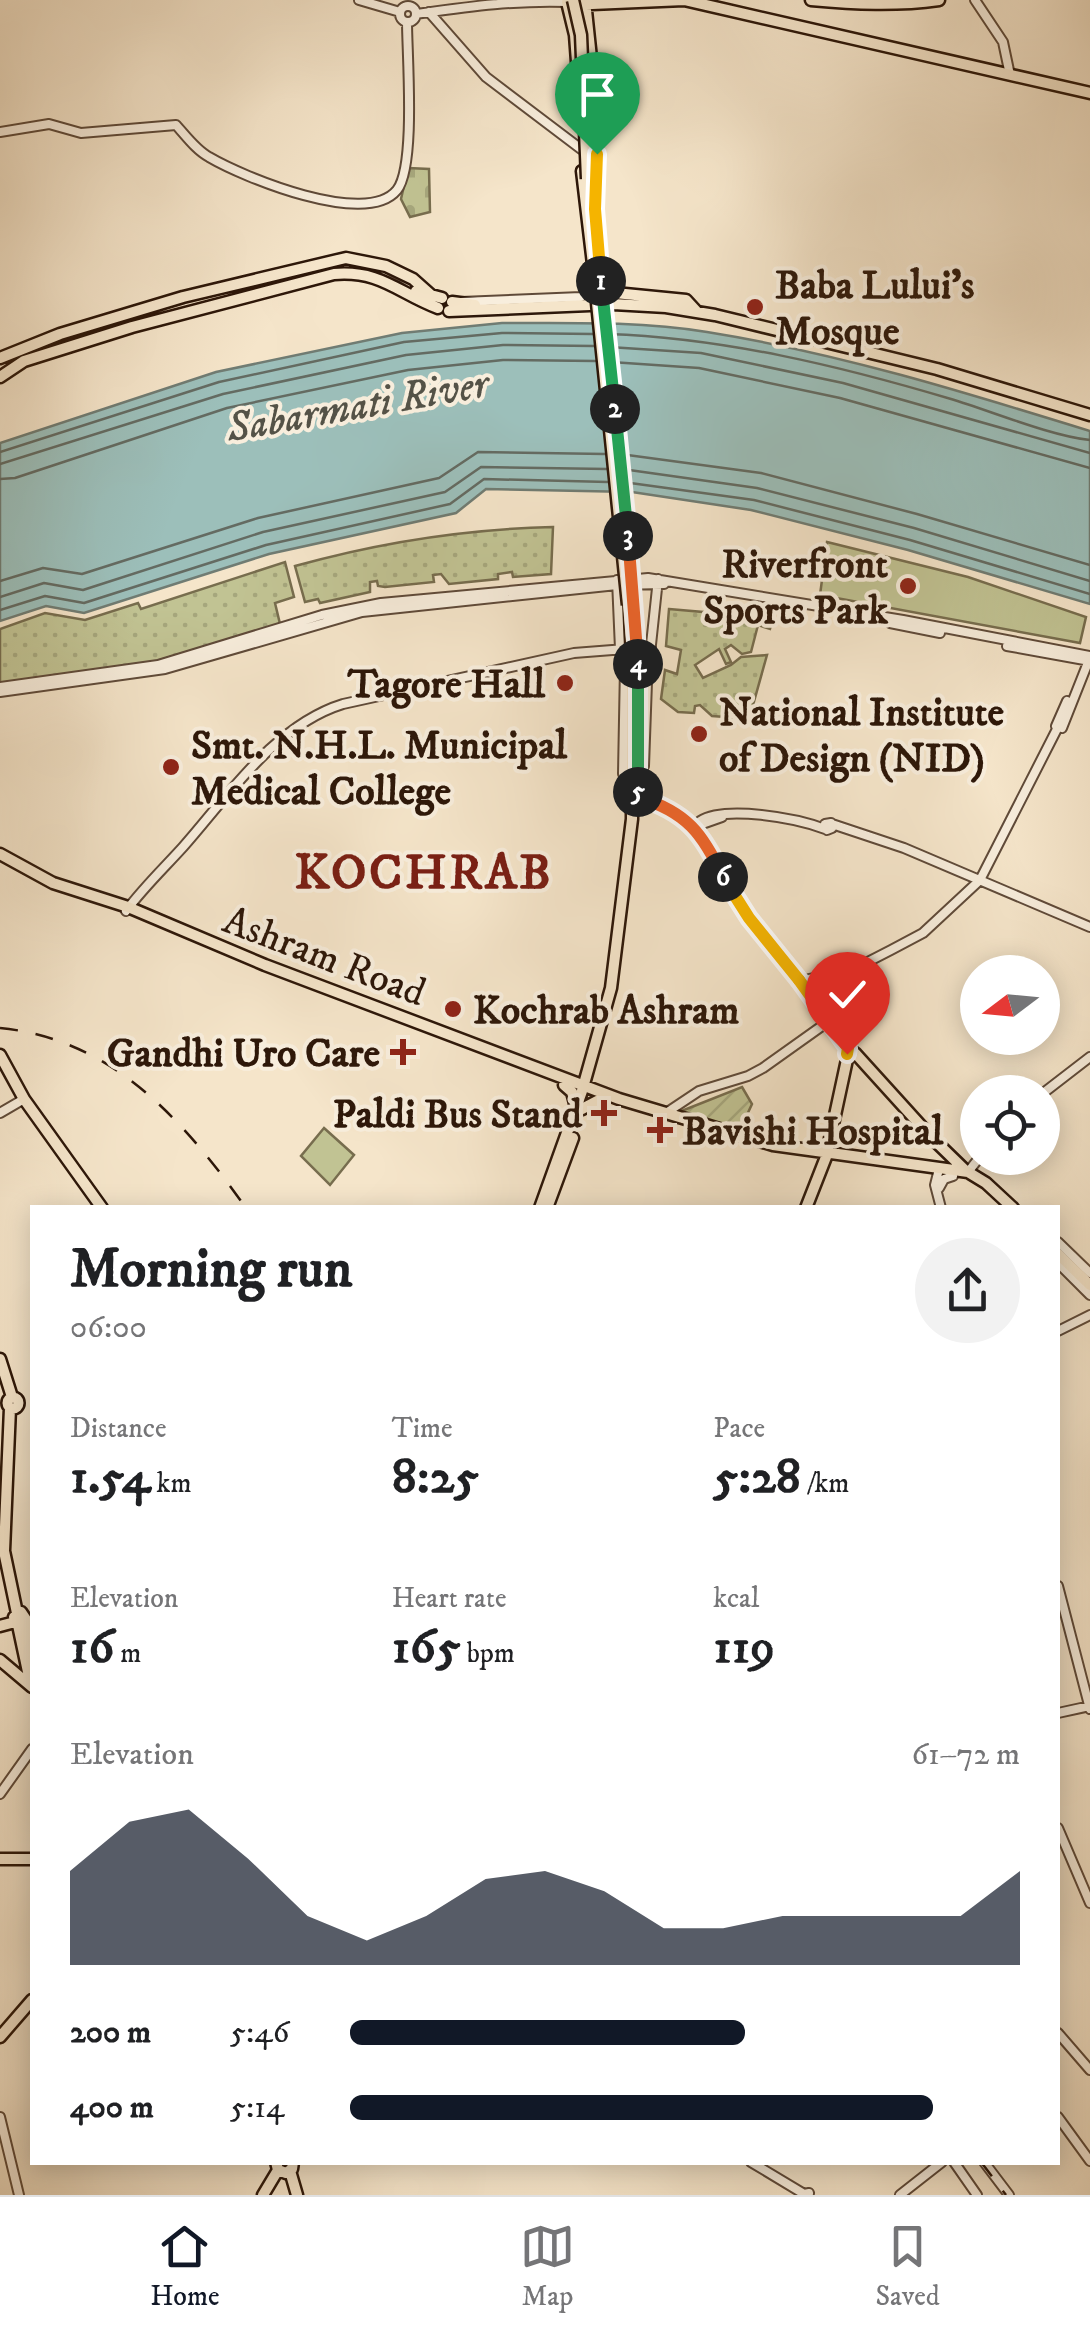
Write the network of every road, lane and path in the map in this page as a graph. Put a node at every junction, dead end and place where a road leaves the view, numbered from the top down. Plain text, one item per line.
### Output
1 (359, 0) edge
2 (628, 0) edge
3 (684, 0) edge
4 (811, 0) edge
5 (840, 0) edge
6 (917, 0) edge
7 (940, 0) edge
8 (577, 2) edge
9 (716, 4) edge
10 (978, 4) edge
11 (402, 6) edge
12 (429, 12) junction
13 (416, 14) junction
14 (406, 22) junction
15 (1010, 75) junction
16 (1090, 93) edge
17 (0, 132) edge
18 (581, 149) junction
19 (592, 208) junction
20 (597, 263) junction
21 (446, 303) junction
22 (696, 310) junction
23 (3, 352) edge
24 (0, 374) edge
25 (1090, 412) edge
26 (658, 581) junction
27 (617, 582) junction
28 (651, 647) junction
29 (630, 648) junction
30 (1087, 658) edge
31 (0, 690) edge
32 (635, 788) junction
33 (698, 823) junction
34 (0, 856) edge
35 (980, 880) junction
36 (127, 909) junction
37 (1090, 927) edge
38 (800, 981) junction
39 (829, 1021) junction
40 (851, 1054) junction
41 (0, 1055) edge
42 (1090, 1057) edge
43 (591, 1072) junction
44 (1060, 1080) edge
45 (565, 1083) junction
46 (585, 1089) junction
47 (602, 1095) junction
48 (24, 1099) junction
49 (579, 1108) junction
50 (666, 1113) junction
51 (0, 1114) edge
52 (829, 1155) junction
53 (960, 1167) edge
54 (939, 1170) junction
55 (960, 1174) edge
56 (968, 1175) joint
57 (954, 1176) junction
58 (937, 1192) junction
59 (100, 1205) edge
60 (545, 1205) edge
61 (809, 1205) edge
62 (940, 1205) edge
63 (1006, 1205) edge
64 (1060, 1250) edge
65 (1060, 1265) edge
66 (1090, 1278) edge
67 (1090, 1296) edge
68 (1090, 1315) edge
69 (1060, 1329) edge
70 (0, 1363) edge
71 (9, 1404) edge
72 (1060, 1600) edge
73 (23, 1617) edge
74 (0, 1624) edge
75 (30, 1651) edge
76 (0, 1657) edge
77 (30, 1676) edge
78 (30, 1683) edge
79 (1090, 1707) edge
80 (1060, 1713) edge
81 (30, 1753) edge
82 (0, 1794) edge
83 (1060, 1833) edge
84 (0, 1856) edge
85 (30, 1856) edge
86 (1090, 1903) edge
87 (30, 2000) edge
88 (0, 2035) edge
89 (1060, 2035) edge
90 (1090, 2070) edge
91 (0, 2117) edge
92 (1060, 2120) edge
93 (1090, 2160) edge
94 (759, 2165) edge
95 (938, 2165) edge
96 (956, 2165) edge
97 (986, 2165) edge
98 (284, 2169) edge
99 (810, 2194) edge
100 (19, 2195) edge
101 (265, 2195) edge
102 (295, 2195) edge
103 (900, 2195) edge
104 (978, 2195) edge
105 (1009, 2195) edge

1 - 11 street
2 - 8 main road
3 - 8 main road
3 - 9 main road
4 - 7 main road
5 - 6 main road
8 - 12 street
8 - 18 main road
8 - 19 main road, bridge
8 - 19 main road
9 - 15 main road
10 - 15 street
11 - 13 street
11 - 14 street
12 - 13 street
12 - 18 street
13 - 14 street
14 - 17 street
15 - 16 main road
18 - 19 main road
19 - 20 main road
20 - 21 street
20 - 22 main road
20 - 29 main road, bridge
21 - 22 main road
21 - 23 main road
21 - 24 main road
22 - 25 main road
26 - 27 street
26 - 28 street
26 - 30 street
27 - 29 street
27 - 31 street
28 - 29 street
28 - 32 street
29 - 32 main road
29 - 32 street
29 - 36 street
30 - 35 street
32 - 33 main road
32 - 43 main road
33 - 35 street
33 - 38 main road
34 - 36 main road, Ashram Road
35 - 37 street
35 - 38 street
36 - 45 main road, Ashram Road
38 - 39 main road
39 - 40 main road
39 - 50 street
40 - 52 main road
40 - 53 main road
40 - 54 main road
41 - 48 main road
42 - 44 street
43 - 45 main road
43 - 46 main road
43 - 47 main road
45 - 46 main road, Ashram Road
45 - 49 main road
46 - 47 main road, Ashram Road
46 - 49 main road
47 - 49 main road
47 - 50 main road, Ashram Road
47 - 52 main road, Ashram Road
48 - 51 street
48 - 59 main road
49 - 60 main road
50 - 52 main road, Ashram Road
52 - 54 main road, Ashram Road
52 - 61 main road
54 - 55 main road, Ashram Road
54 - 57 main road, Ashram Road
54 - 58 street
56 - 57 main road, Ashram Road
56 - 63 main road, Ashram Road
57 - 58 street
58 - 62 street
64 - 66 main road
65 - 67 street
68 - 69 street
70 - 71 main road
71 - 73 main road
72 - 79 street
73 - 74 main road
73 - 75 main road
73 - 77 main road
76 - 78 main road
79 - 80 street
81 - 82 street
83 - 86 street
84 - 85 main road
87 - 88 main road
89 - 90 street
91 - 100 street
92 - 93 street
94 - 99 street
95 - 103 street
96 - 104 street
97 - 105 street
98 - 101 main road
98 - 102 main road

